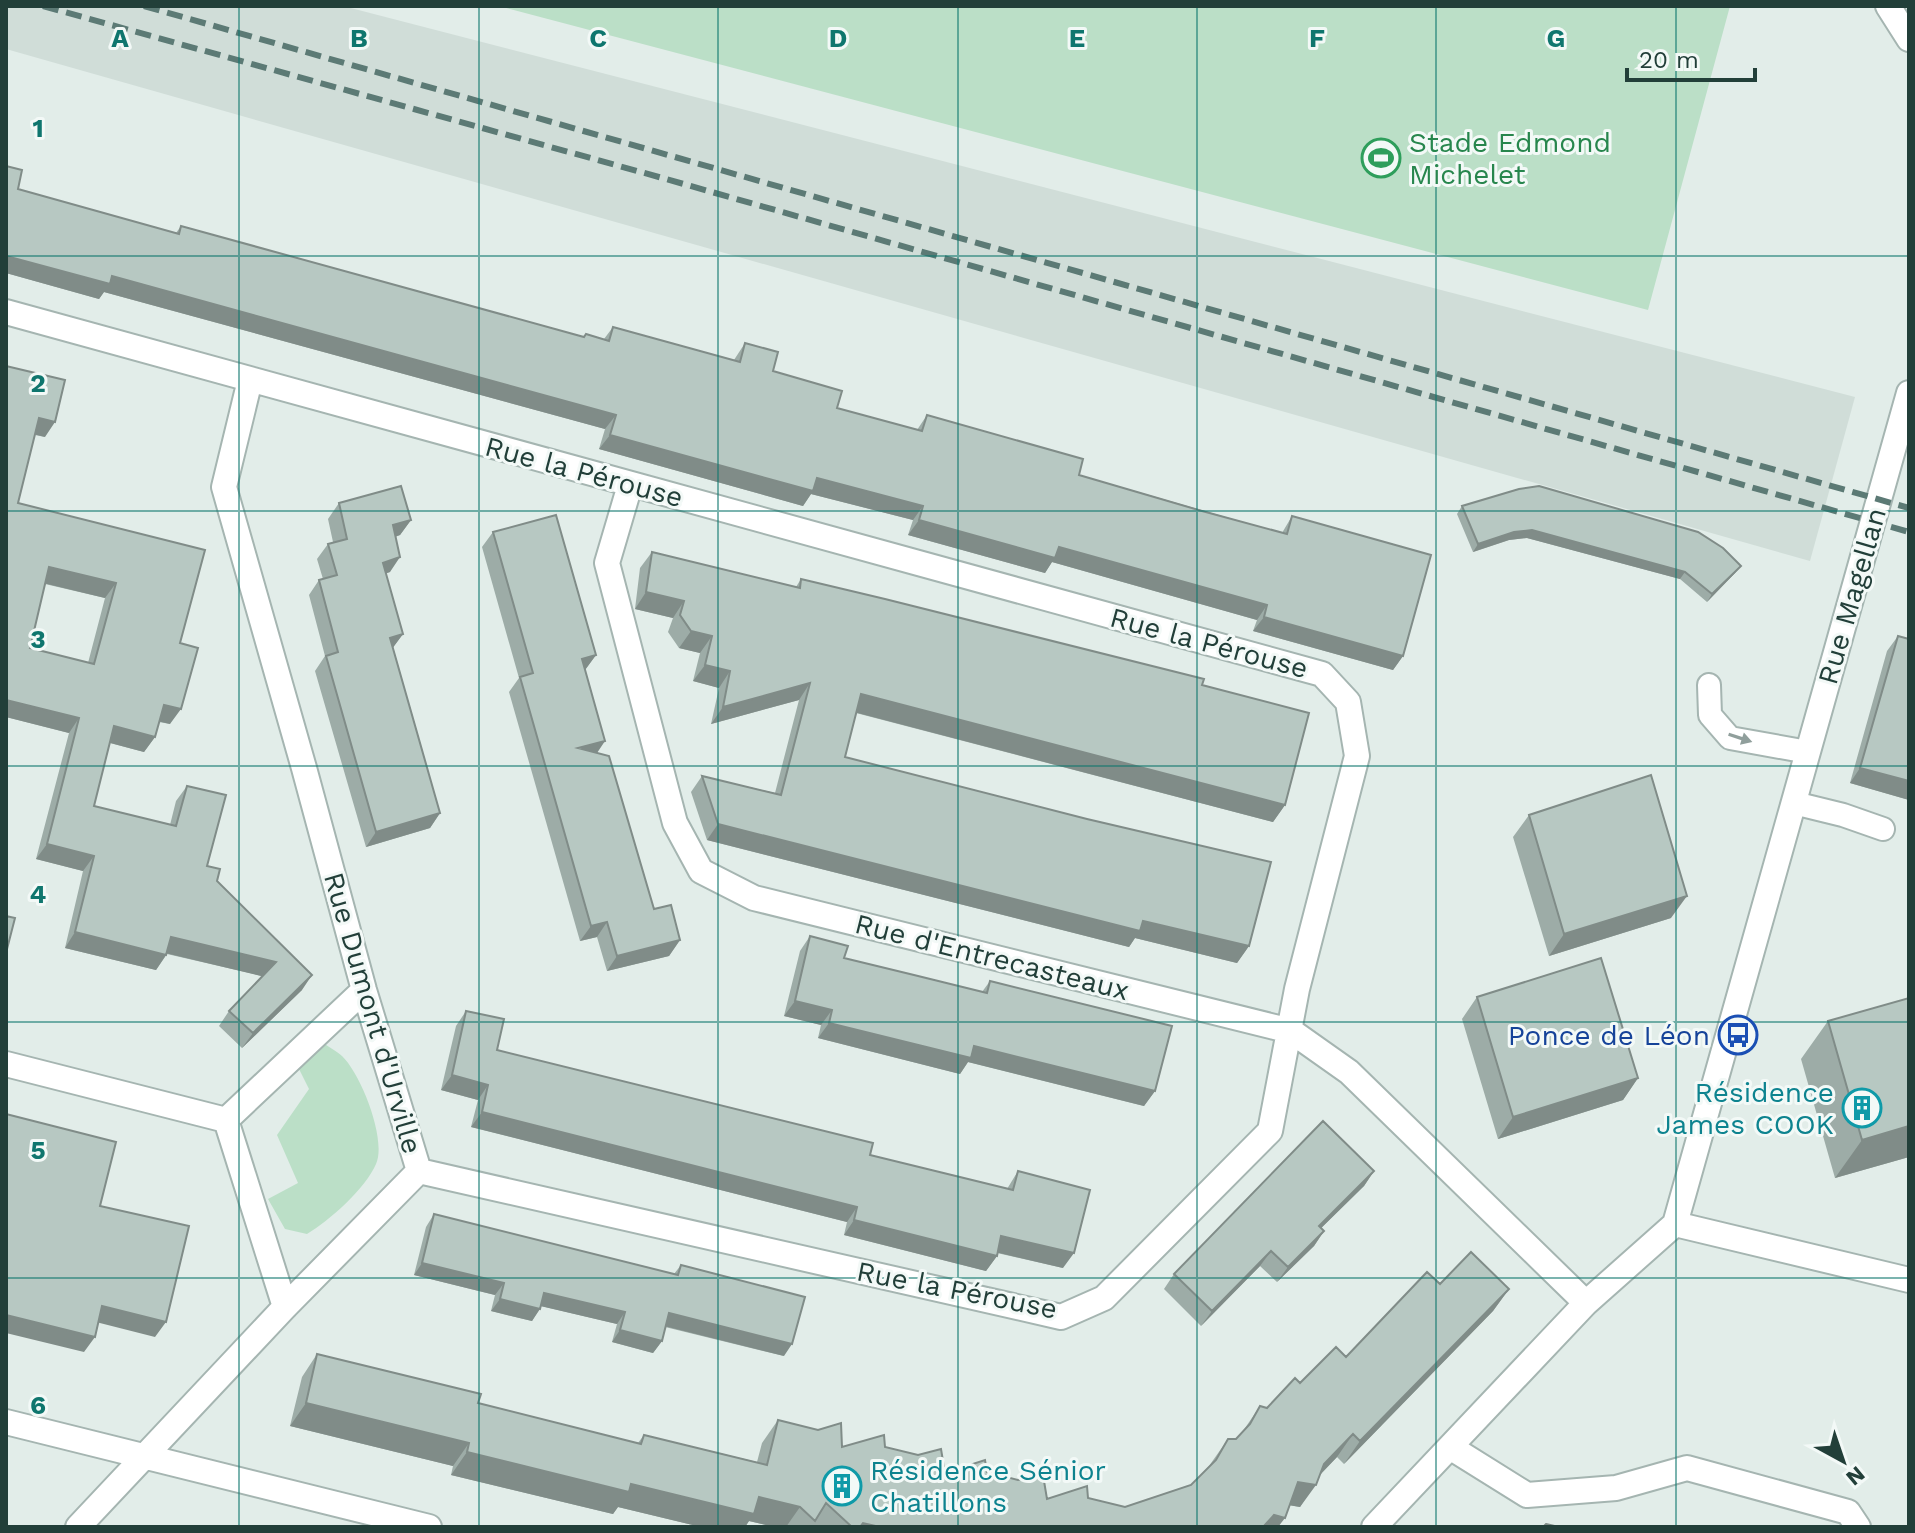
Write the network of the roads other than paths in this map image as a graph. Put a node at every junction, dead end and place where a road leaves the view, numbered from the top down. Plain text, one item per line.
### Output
1 (1888, 6) edge
2 (1909, 39) edge
3 (6, 312) edge
4 (250, 380) junction
5 (1909, 394) edge
6 (630, 485) junction
7 (1709, 685) dead end
8 (1808, 752) junction
9 (1794, 803) junction
10 (1883, 829) dead end
11 (364, 990) junction
12 (1291, 1031) junction
13 (6, 1064) edge
14 (226, 1120) junction
15 (419, 1171) junction
16 (1675, 1224) junction
17 (1909, 1280) edge
18 (1586, 1303) junction
19 (285, 1307) junction
20 (6, 1422) edge
21 (1450, 1447) junction
22 (145, 1458) junction
23 (378, 1521) edge
24 (78, 1527) edge
25 (429, 1527) edge
26 (1374, 1527) edge
27 (1858, 1527) edge

1 - 2 street
3 - 4 street, Rue la Pérouse
4 - 6 street, Rue la Pérouse
4 - 11 street, Rue Dumont d'Urville
5 - 8 street, Rue Magellan
6 - 12 street, Rue d'Entrecasteaux
6 - 12 street, Rue la Pérouse
7 -> 8 lane
8 - 9 street, Rue Magellan
9 - 10 lane
9 - 16 street, Rue Magellan
11 - 14 street
11 - 15 street, Rue Dumont d'Urville
12 - 15 street, Rue la Pérouse
12 - 18 street, Rue d'Entrecasteaux
13 - 14 street
14 - 19 street
15 - 19 street, Rue Dumont d'Urville
16 - 17 street
16 - 18 street
18 - 21 street
19 - 22 street, Rue Dumont d'Urville
20 - 22 street
21 - 26 street
21 - 27 street
22 - 23 street
22 - 24 street, Rue Dumont d'Urville
23 - 25 street

